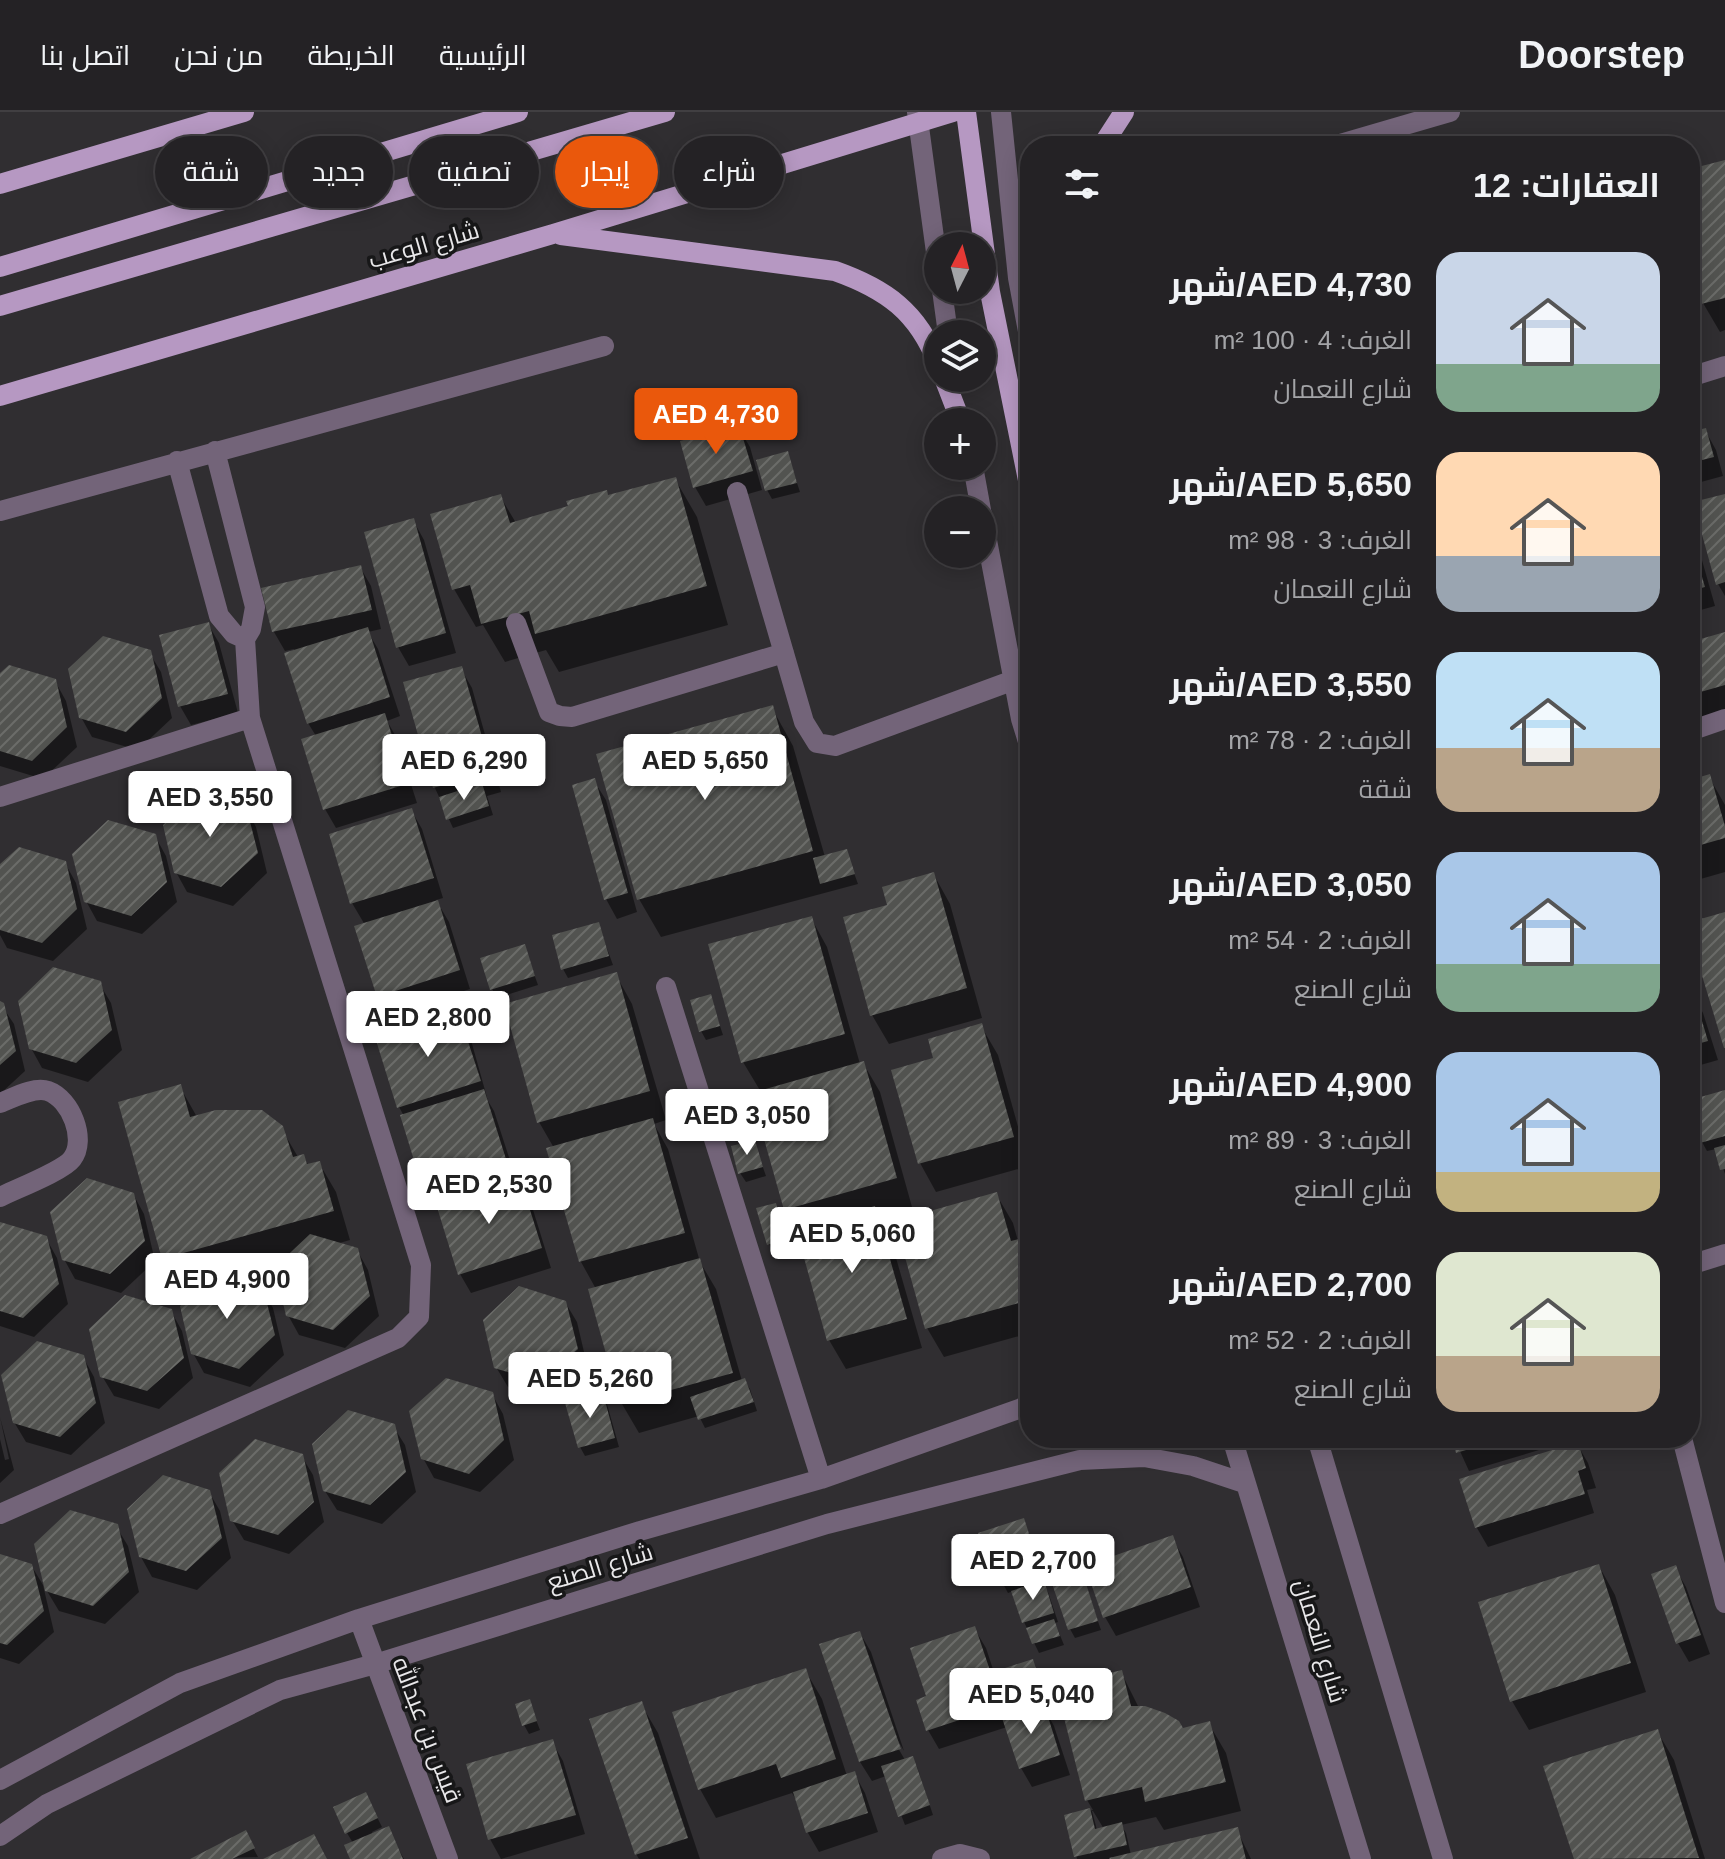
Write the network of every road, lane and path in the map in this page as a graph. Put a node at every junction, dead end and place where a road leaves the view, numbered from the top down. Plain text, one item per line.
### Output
1 (244, 112) edge
2 (518, 112) edge
3 (665, 112) edge
4 (953, 112) edge
5 (966, 112) edge
6 (1001, 112) edge
7 (1124, 112) edge
8 (1450, 112) edge
9 (918, 116) edge
10 (1108, 136) edge
11 (1367, 136) edge
12 (0, 184) edge
13 (933, 232) edge
14 (553, 234) junction
15 (0, 267) edge
16 (1020, 289) edge
17 (0, 306) edge
18 (924, 334) edge
19 (604, 346) dead end
20 (1725, 366) edge
21 (1700, 374) edge
22 (0, 396) edge
23 (1020, 440) edge
24 (215, 451) junction
25 (177, 461) junction
26 (737, 492) dead end
27 (0, 511) edge
28 (993, 568) edge
29 (516, 623) dead end
30 (245, 639) junction
31 (784, 653) junction
32 (1014, 680) junction
33 (1020, 706) edge
34 (250, 718) junction
35 (1725, 719) edge
36 (1700, 728) edge
37 (0, 797) edge
38 (666, 987) dead end
39 (0, 1103) edge
40 (0, 1197) edge
41 (1725, 1254) edge
42 (1700, 1262) edge
43 (1020, 1409) edge
44 (1235, 1448) edge
45 (1320, 1448) edge
46 (1685, 1448) edge
47 (821, 1479) junction
48 (1244, 1483) junction
49 (0, 1514) edge
50 (1725, 1603) edge
51 (359, 1619) junction
52 (375, 1664) junction
53 (0, 1780) edge
54 (0, 1836) edge
55 (448, 1859) edge
56 (942, 1859) edge
57 (980, 1859) edge
58 (1361, 1859) edge
59 (1443, 1859) edge

1 - 12 main road
2 - 15 main road
3 - 17 main road
4 - 9 main road, شارع الوعب
5 - 23 main road
6 - 16 street
7 - 10 main road
8 - 11 street
9 - 13 street
9 - 14 main road, شارع الوعب
14 - 18 main road
14 - 22 main road, شارع الوعب
19 - 24 street
20 - 21 street
24 - 25 street
24 - 30 street
25 - 27 street
25 - 30 street
26 - 31 street
28 - 32 street
29 - 31 street
30 - 34 street
31 - 32 street
32 - 33 street
34 - 37 street
34 - 49 street
35 - 36 street
38 - 47 street
39 - 40 street
41 - 42 street
43 - 47 street, شارع الصنع
44 - 48 street, شارع النعمان
45 - 59 street
46 - 50 street
47 - 51 street, شارع الصنع
48 - 52 street, شارع الصنع
48 - 58 street, شارع النعمان
51 - 52 street, قيس بن عبدالله
51 - 53 street, شارع الصنع
52 - 54 street, شارع الصنع
52 - 55 street, قيس بن عبدالله
56 - 57 street

